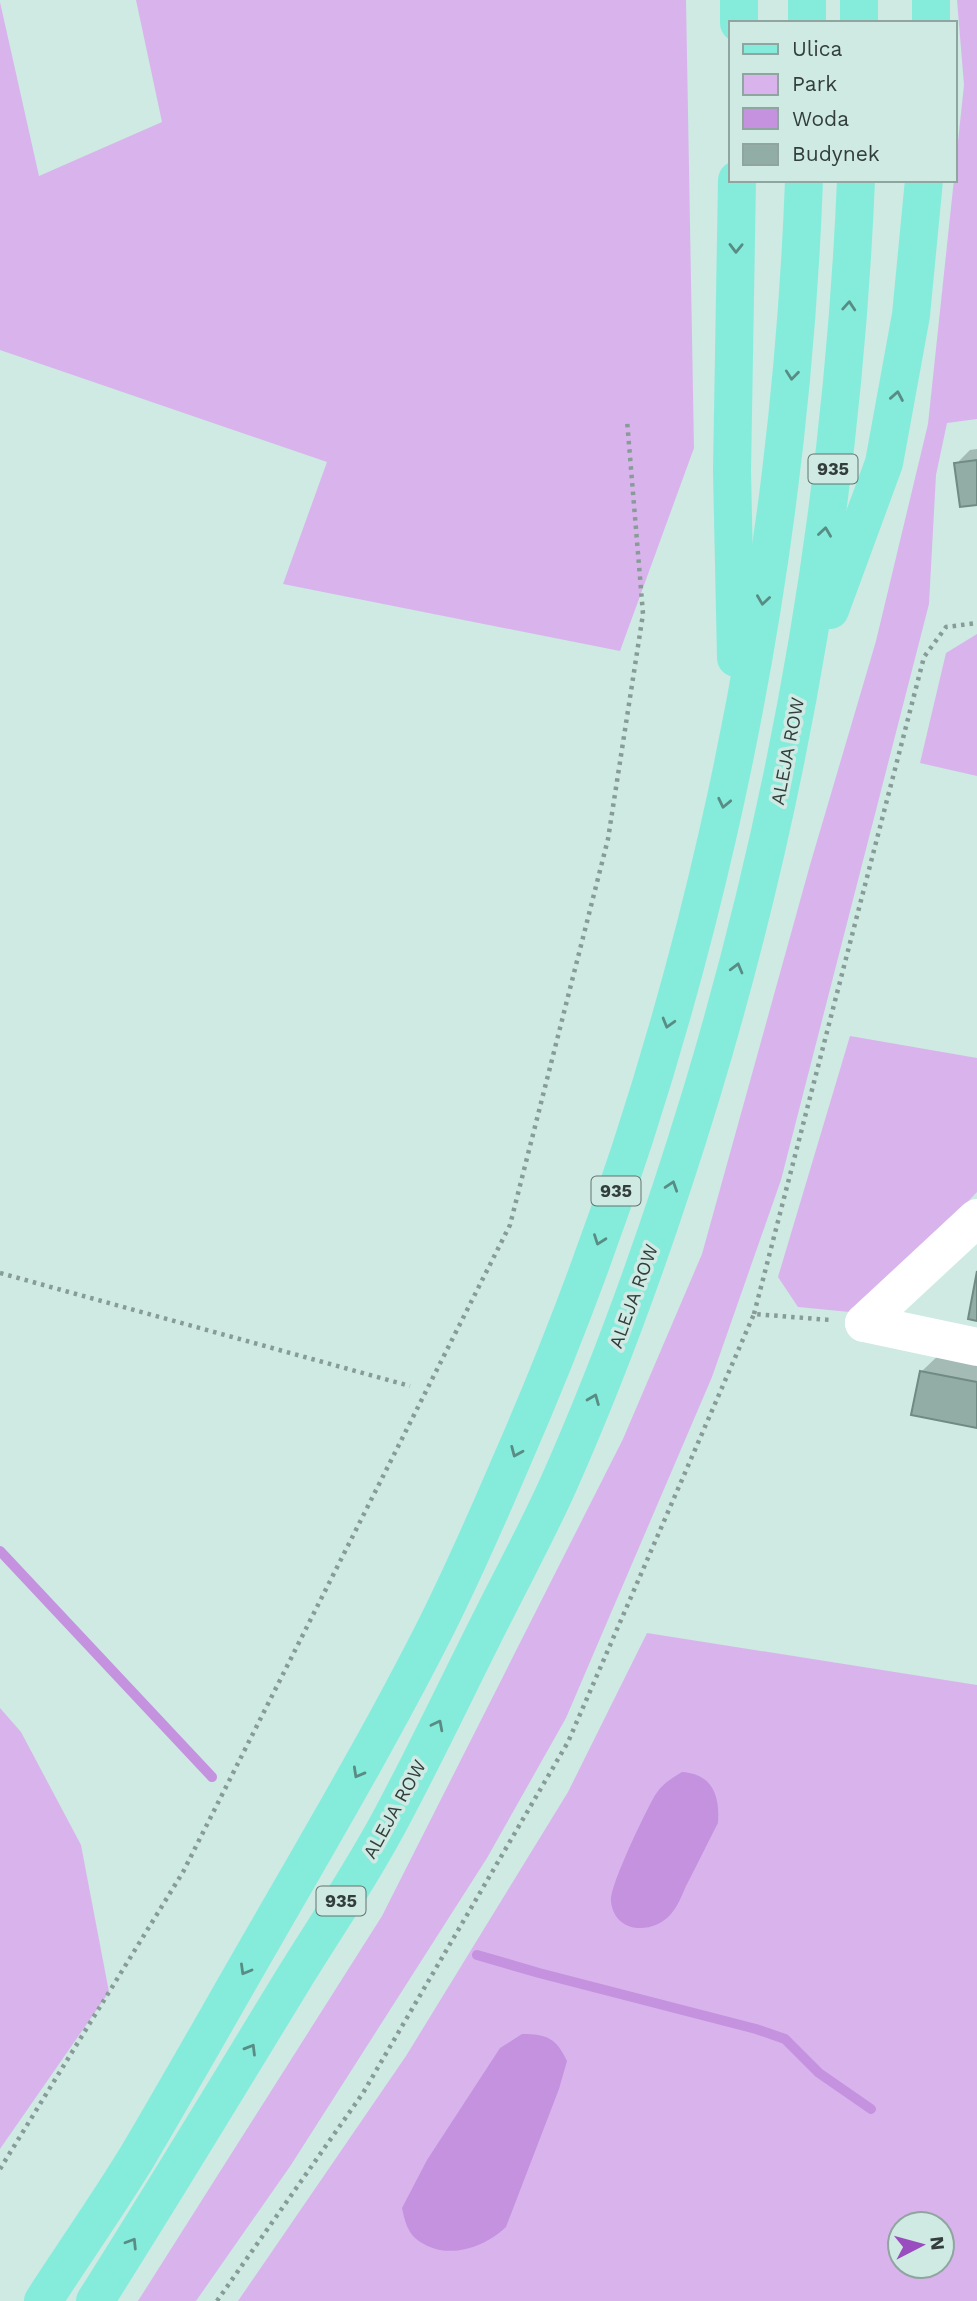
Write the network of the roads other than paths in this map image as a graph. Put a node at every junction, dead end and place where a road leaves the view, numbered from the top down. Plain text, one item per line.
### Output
1 (739, 0) edge
2 (807, 0) edge
3 (859, 0) edge
4 (931, 0) edge
5 (739, 21) edge
6 (807, 21) edge
7 (859, 21) edge
8 (931, 21) edge
9 (737, 182) edge
10 (804, 182) edge
11 (856, 182) edge
12 (924, 182) edge
13 (798, 696) junction
14 (738, 736) junction
15 (977, 1218) edge
16 (977, 1346) edge
17 (43, 2301) edge
18 (95, 2301) edge

1 - 5 main road
2 - 6 main road
3 - 7 main road
4 - 8 main road
9 -> 14 main road
10 -> 14 main road, 935
13 -> 11 main road, ALEJA ROW / 935
13 -> 12 main road
18 -> 13 main road, ALEJA ROW / 935
14 -> 17 main road, 935
15 - 16 street

